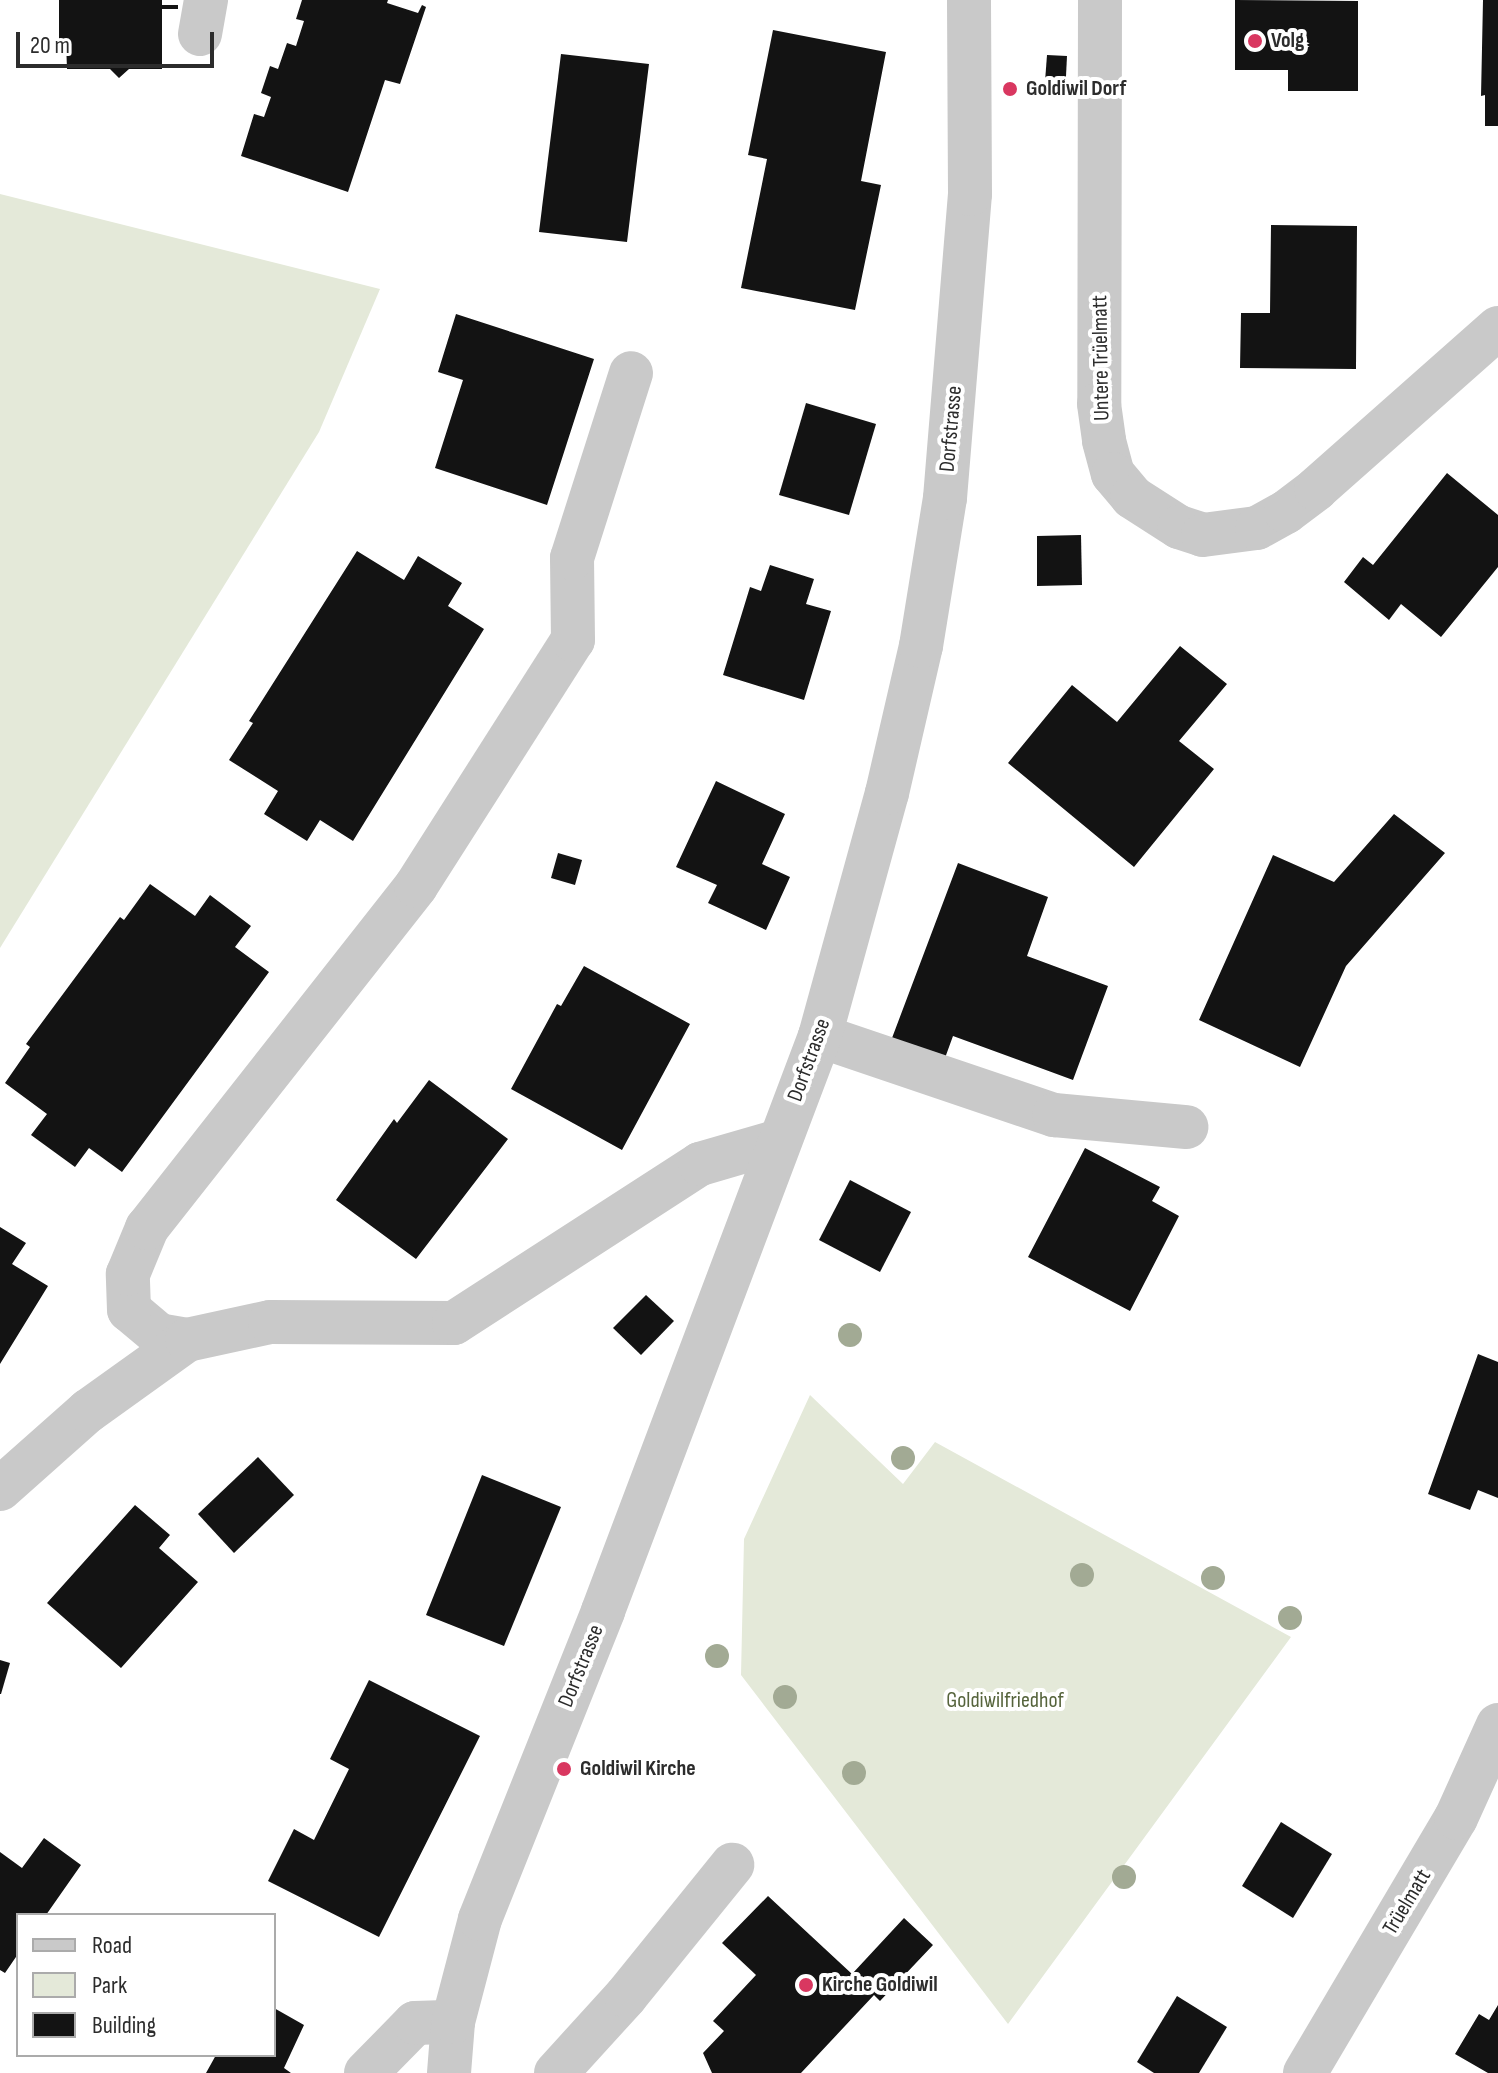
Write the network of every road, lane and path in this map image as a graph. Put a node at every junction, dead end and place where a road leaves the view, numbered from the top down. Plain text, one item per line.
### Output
1 (969, 0) edge
2 (1100, 0) edge
3 (1498, 328) edge
4 (631, 373) dead end
5 (820, 1036) junction
6 (1186, 1127) dead end
7 (779, 1141) junction
8 (187, 1340) junction
9 (0, 1489) edge
10 (1498, 1725) edge
11 (732, 1865) dead end
12 (453, 2022) junction
13 (366, 2073) edge
14 (449, 2073) edge
15 (556, 2073) edge
16 (1305, 2073) edge

1 - 5 street, Dorfstrasse
2 - 3 street, Untere Trüelmatt
4 - 8 street
5 - 6 street
5 - 7 street, Dorfstrasse
7 - 8 street
7 - 12 street, Dorfstrasse
8 - 9 street
10 - 16 street, Trüelmatt
11 - 15 street
12 - 13 street
12 - 14 street, Dorfstrasse

